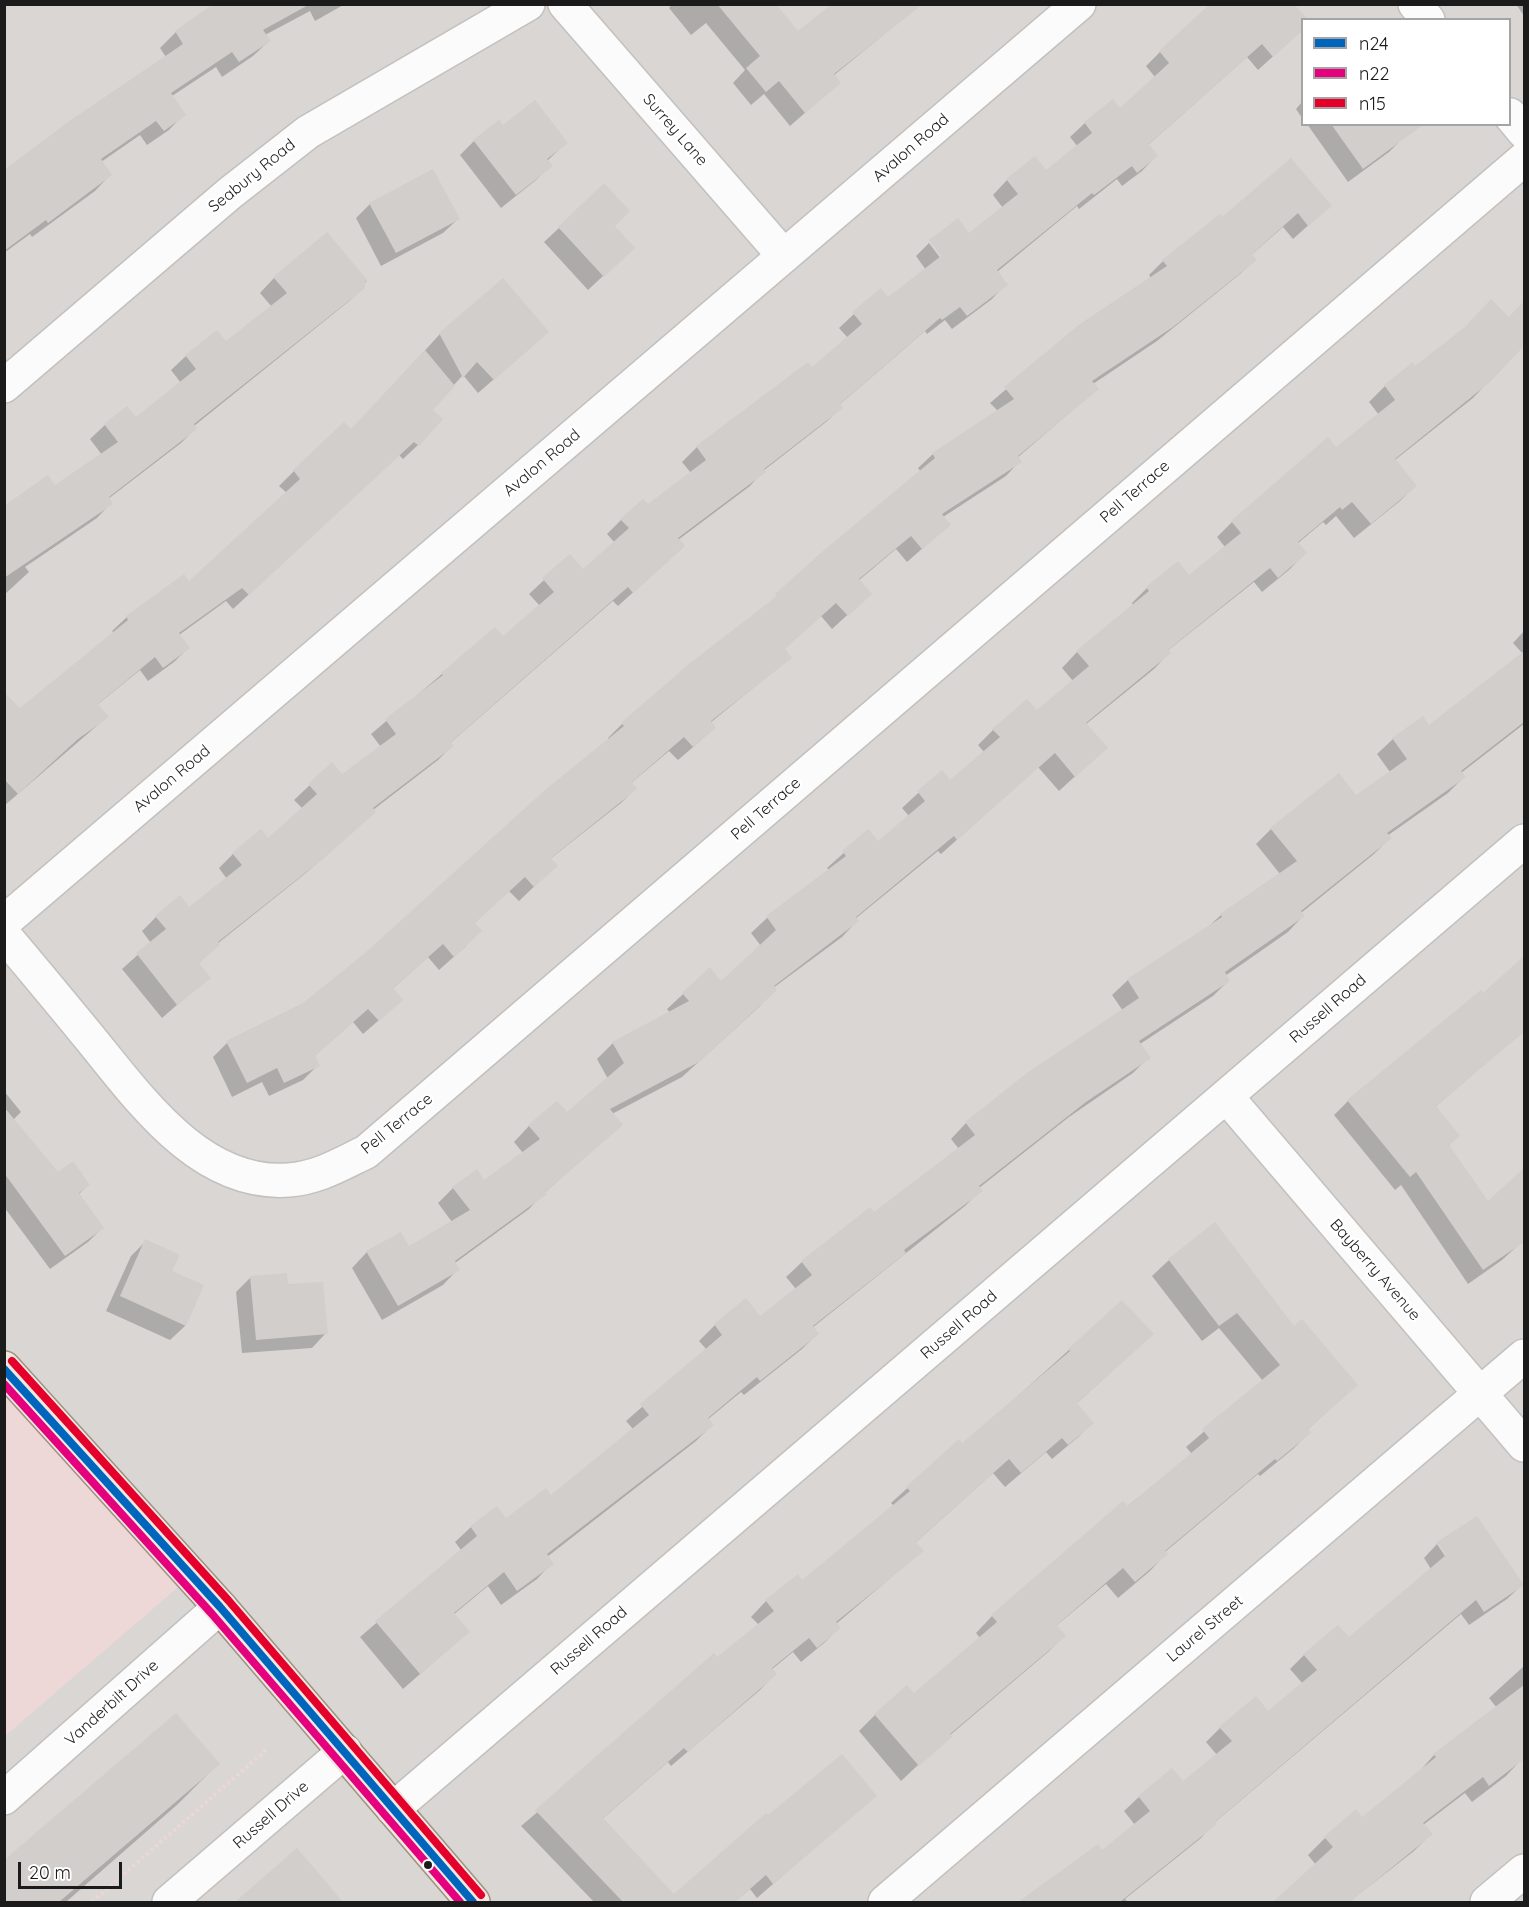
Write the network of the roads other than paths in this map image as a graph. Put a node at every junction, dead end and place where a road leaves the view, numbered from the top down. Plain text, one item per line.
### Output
1 (528, 4) edge
2 (565, 4) edge
3 (1079, 4) edge
4 (1415, 4) edge
5 (1426, 18) edge
6 (1511, 117) edge
7 (1524, 132) edge
8 (1524, 159) edge
9 (784, 256) junction
10 (4, 386) edge
11 (1524, 841) edge
12 (4, 922) edge
13 (4, 935) edge
14 (1226, 1096) junction
15 (1524, 1356) edge
16 (4, 1368) edge
17 (1480, 1394) junction
18 (1524, 1445) edge
19 (219, 1607) junction
20 (345, 1751) junction
21 (4, 1798) edge
22 (393, 1809) junction
23 (1524, 1871) edge
24 (169, 1902) edge
25 (473, 1902) edge
26 (885, 1902) edge
27 (1487, 1902) edge

1 - 10 street, Seabury Road
2 - 9 street, Surrey Lane
3 - 9 street, Avalon Road
4 - 5 street
6 - 7 street
8 - 13 street, Pell Terrace
9 - 12 street, Avalon Road
11 - 14 street, Russell Road
14 - 17 street, Bayberry Avenue
14 - 22 street, Russell Road
15 - 17 street, Laurel Street
16 - 19 main road
17 - 18 street, Bayberry Avenue
17 - 26 street, Laurel Street
19 - 20 main road
19 - 21 street, Vanderbilt Drive
20 - 22 main road
20 - 24 street, Russell Drive
22 - 25 main road
23 - 27 street

